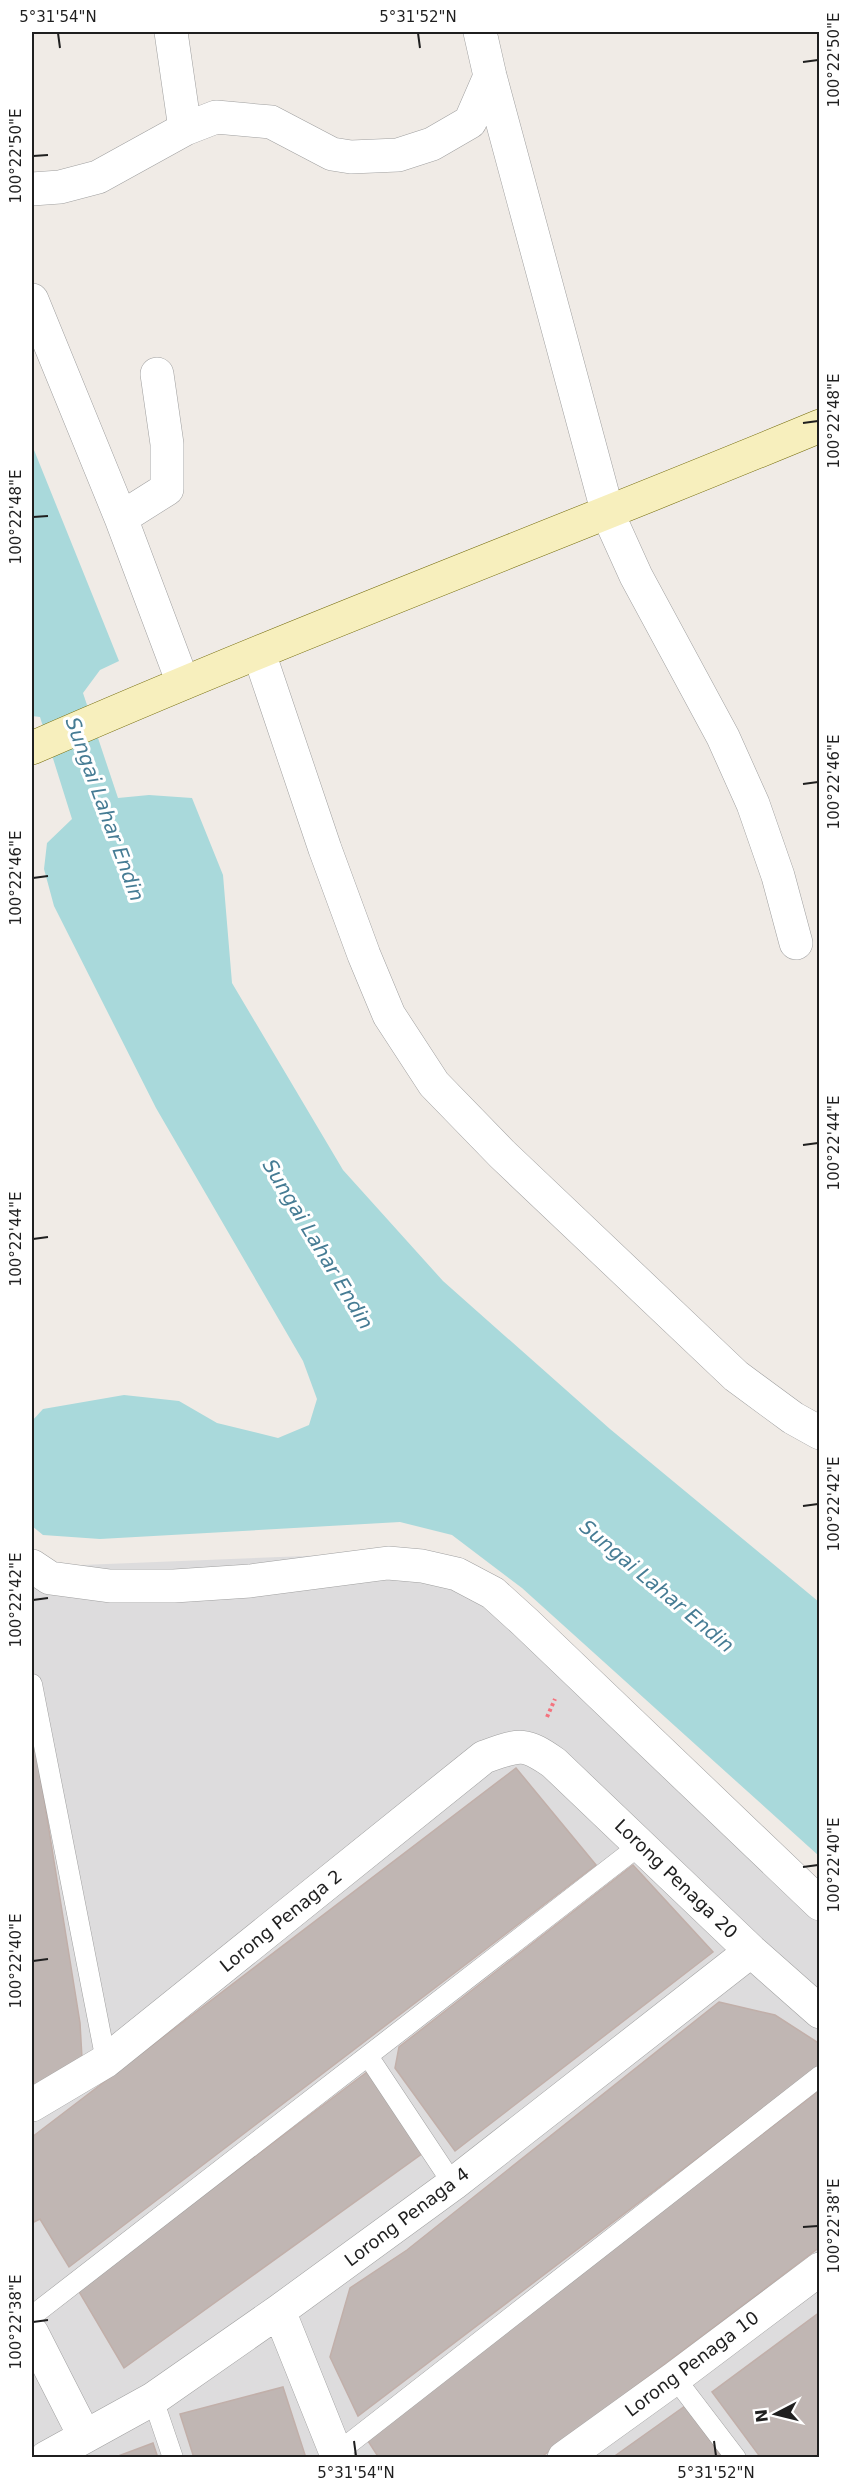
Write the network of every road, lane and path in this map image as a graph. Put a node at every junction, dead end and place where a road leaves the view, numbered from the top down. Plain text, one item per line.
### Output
1 (171, 32) edge
2 (480, 32) edge
3 (490, 76) junction
4 (184, 129) junction
5 (32, 189) edge
6 (32, 300) edge
7 (157, 374) dead end
8 (819, 426) edge
9 (609, 514) junction
10 (121, 518) junction
11 (259, 653) junction
12 (183, 683) junction
13 (32, 748) edge
14 (796, 943) dead end
15 (819, 1433) edge
16 (32, 1566) edge
17 (570, 1666) junction
18 (32, 1684) edge
19 (532, 1748) junction
20 (640, 1845) junction
21 (819, 1904) edge
22 (751, 1951) junction
23 (819, 2012) edge
24 (368, 2056) junction
25 (106, 2061) junction
26 (819, 2076) edge
27 (32, 2105) edge
28 (453, 2184) junction
29 (819, 2269) edge
30 (279, 2312) junction
31 (32, 2316) edge
32 (32, 2333) edge
33 (675, 2378) junction
34 (153, 2399) junction
35 (84, 2436) junction
36 (338, 2455) edge
37 (46, 2457) edge
38 (172, 2457) edge
39 (564, 2457) edge
40 (736, 2457) edge

1 - 4 street
2 - 3 street
3 - 4 street
3 - 9 street
4 - 5 street
6 - 10 street
7 - 10 street
8 - 9 street
9 - 11 street
9 - 14 street
10 - 12 street
11 - 12 street
11 - 15 street
12 - 13 street
16 - 17 street
17 - 19 path
17 - 21 street
18 - 25 lane
19 - 20 street, Lorong Penaga 20
19 - 25 street, Lorong Penaga 2
20 - 22 street, Lorong Penaga 20
20 - 24 lane
22 - 23 street, Lorong Penaga 20
22 - 28 street, Lorong Penaga 4
24 - 28 lane
24 - 31 lane
25 - 27 street, Lorong Penaga 2
26 - 36 lane
28 - 30 street, Lorong Penaga 4
29 - 33 street, Lorong Penaga 10
30 - 34 street, Lorong Penaga 4
30 - 36 street
32 - 35 street
33 - 39 street, Lorong Penaga 10
33 - 40 lane
34 - 35 street, Lorong Penaga 4
34 - 38 lane
35 - 37 street, Lorong Penaga 4

